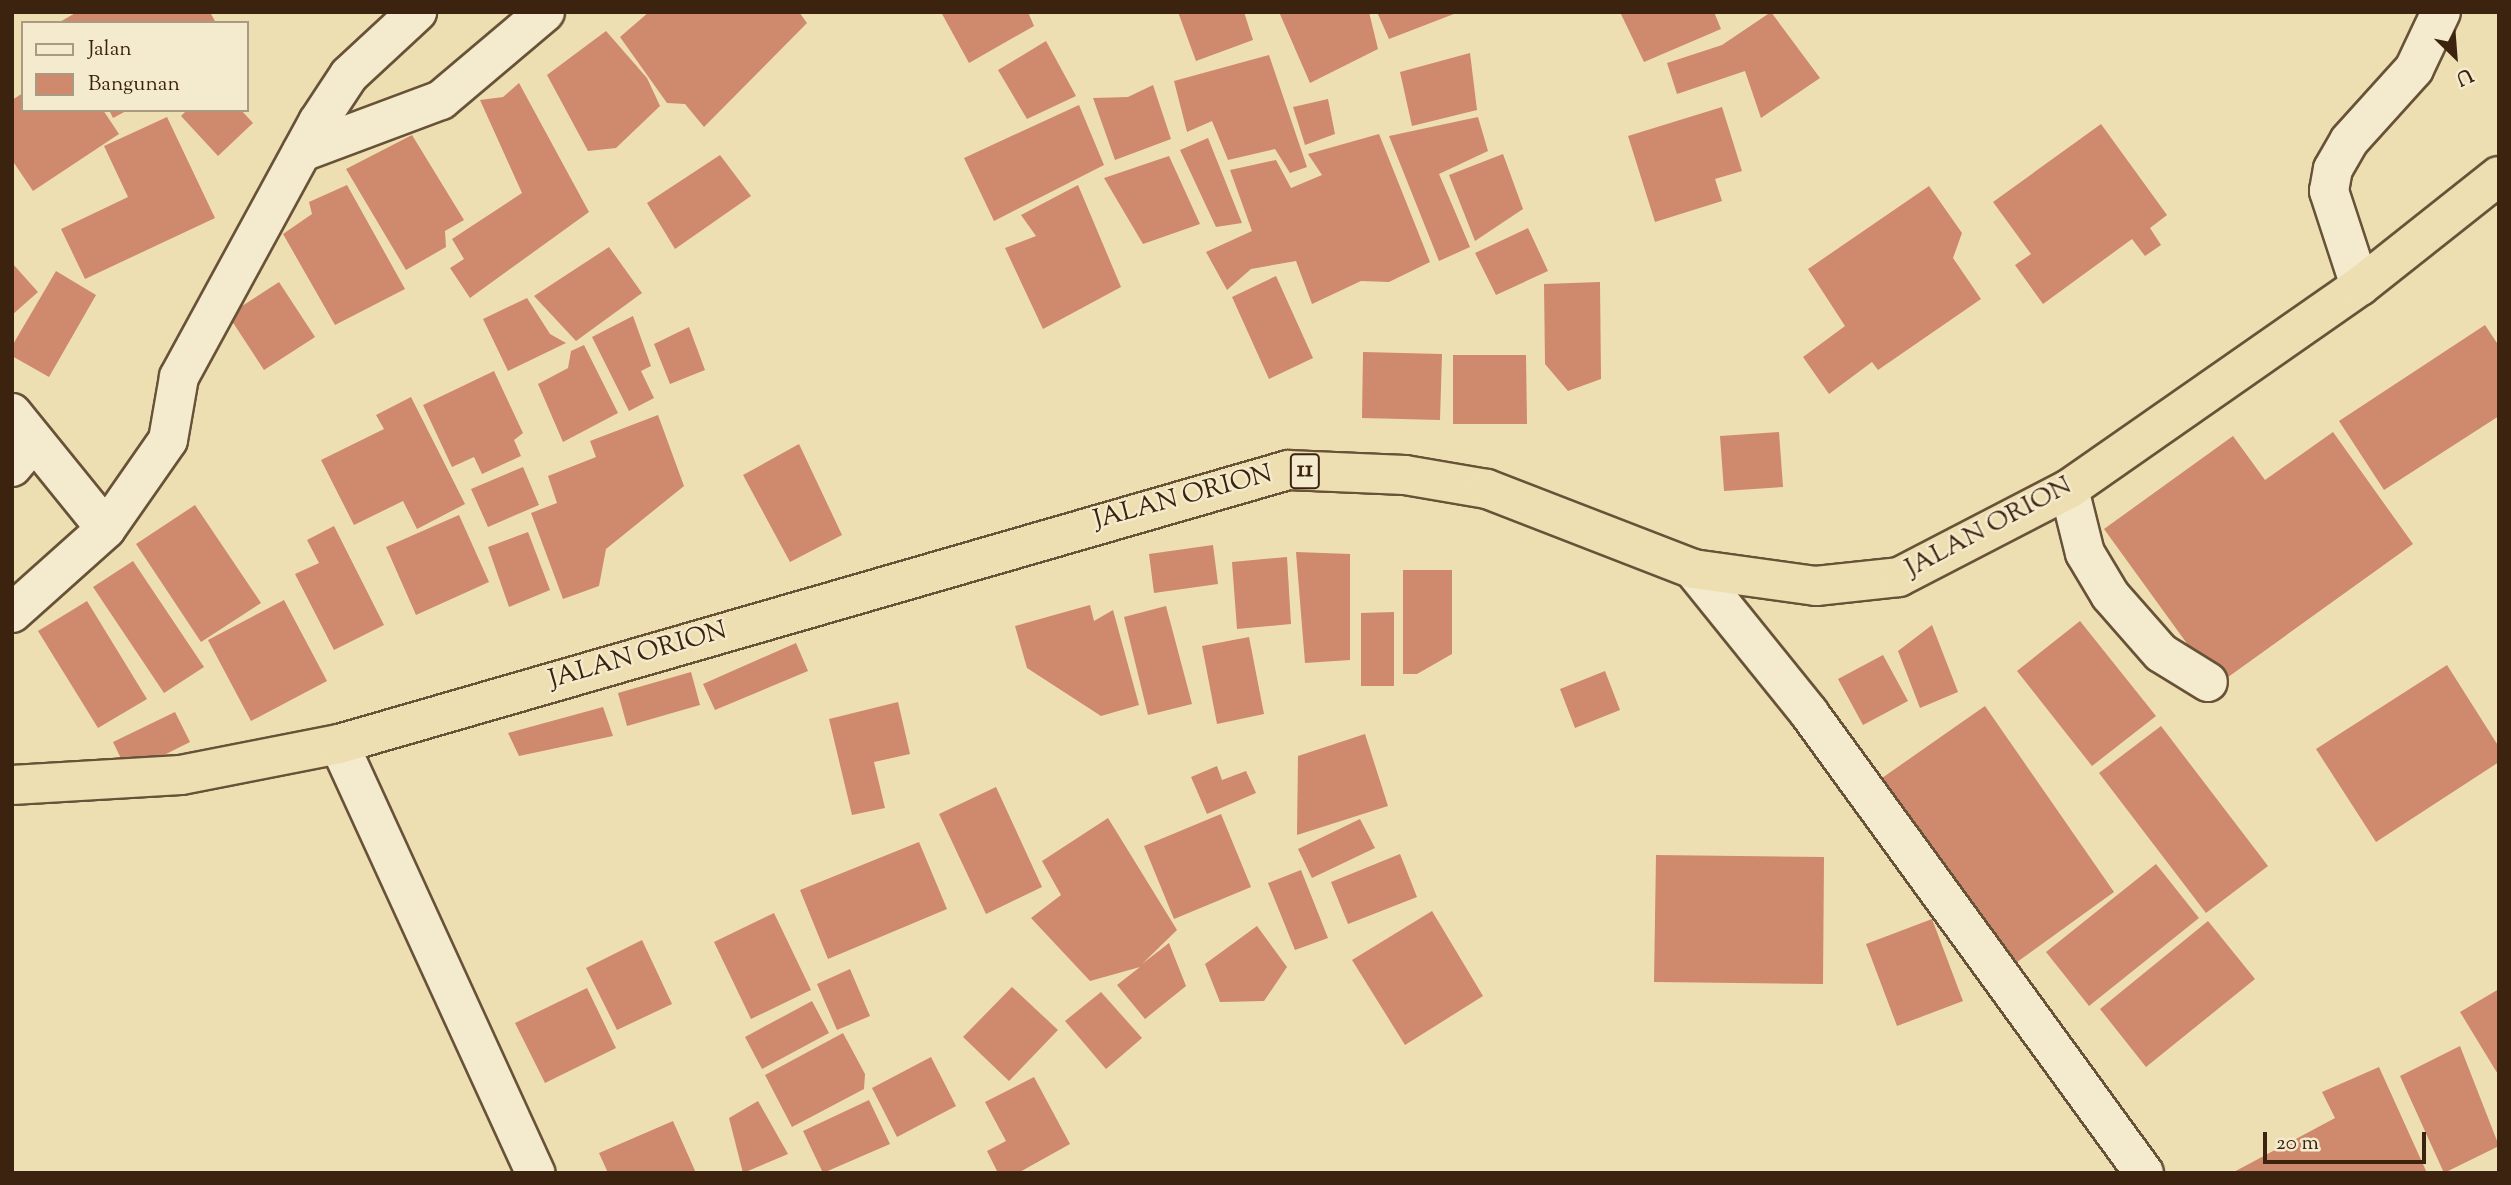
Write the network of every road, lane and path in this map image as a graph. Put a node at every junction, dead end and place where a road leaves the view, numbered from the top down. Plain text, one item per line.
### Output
1 (417, 12) edge
2 (545, 12) edge
3 (2441, 12) edge
4 (302, 152) junction
5 (2499, 176) edge
6 (2360, 286) junction
7 (20, 440) edge
8 (2069, 489) junction
9 (106, 529) junction
10 (1693, 569) junction
11 (12, 614) edge
12 (2208, 682) dead end
13 (339, 744) junction
14 (12, 785) edge
15 (535, 1173) edge
16 (2144, 1173) edge

1 - 4 street
2 - 4 street
3 - 6 street
4 - 9 street
5 - 6 highway, JALAN ORION / 11
6 - 8 highway, JALAN ORION / 11
7 - 9 street
8 - 10 highway, JALAN ORION / 11
8 - 12 street
9 - 11 street
10 - 13 highway, JALAN ORION / 11
10 - 16 street
13 - 14 highway, JALAN ORION / 11
13 - 15 street

